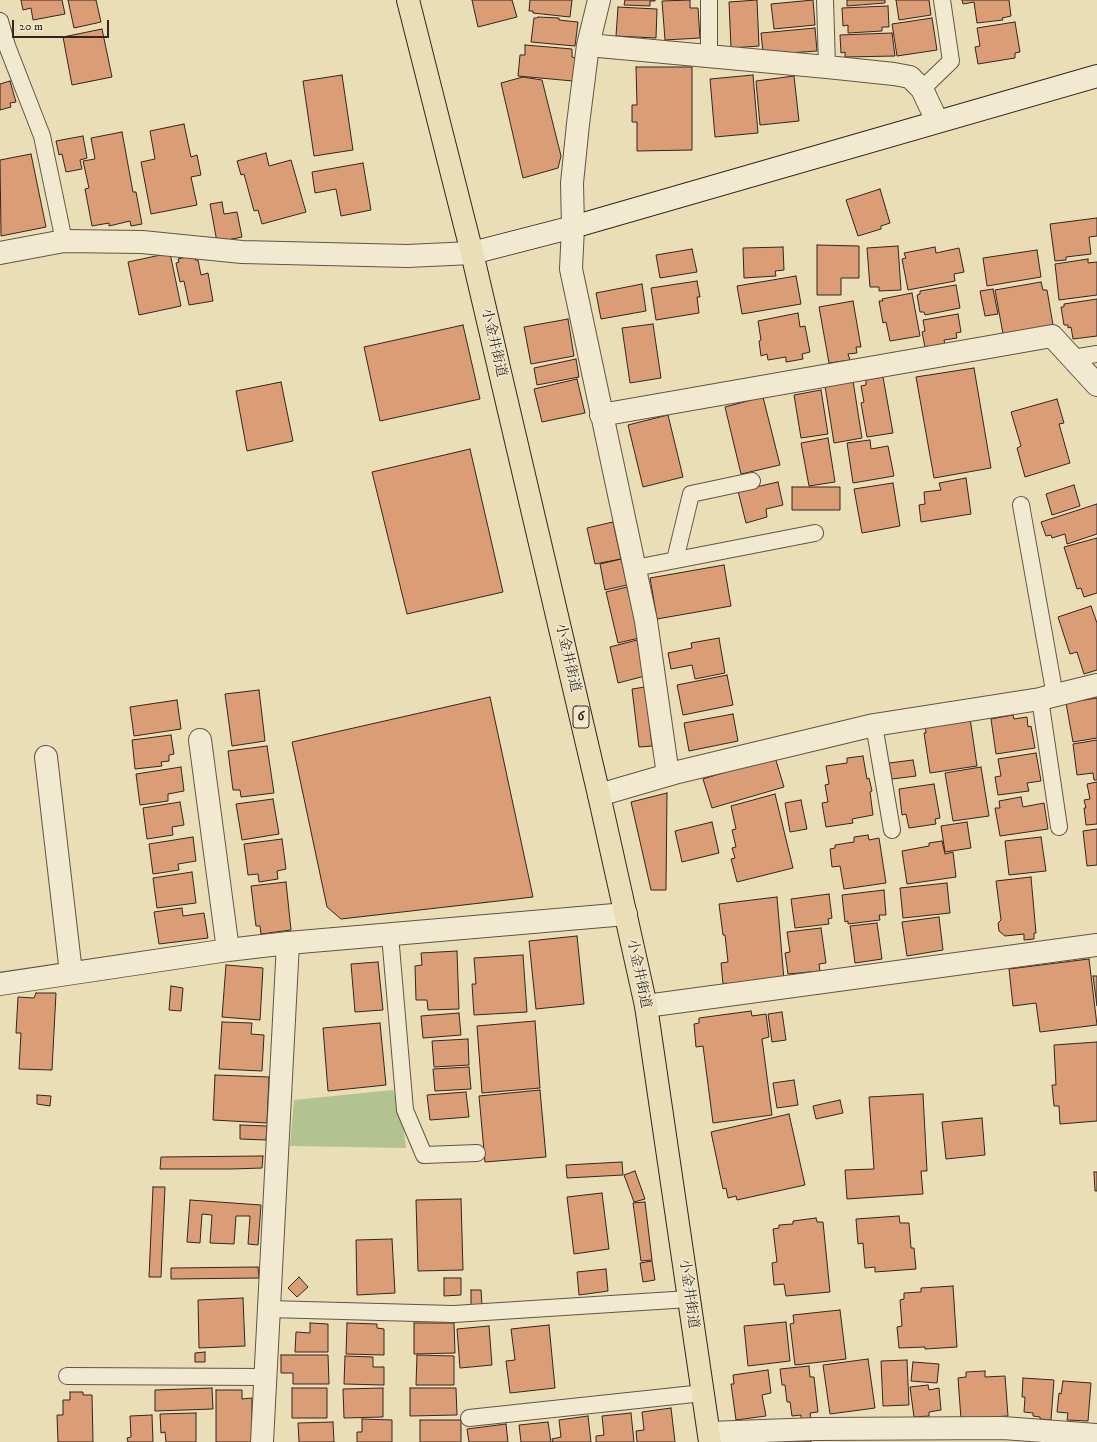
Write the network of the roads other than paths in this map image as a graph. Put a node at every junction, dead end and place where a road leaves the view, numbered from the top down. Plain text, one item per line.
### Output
1 (408, 0) edge
2 (599, 0) edge
3 (709, 0) edge
4 (824, 0) edge
5 (942, 0) edge
6 (0, 21) edge
7 (588, 45) junction
8 (708, 57) junction
9 (827, 67) junction
10 (1097, 76) edge
11 (922, 89) junction
12 (937, 121) junction
13 (573, 227) junction
14 (64, 241) junction
15 (0, 253) edge
16 (472, 253) junction
17 (1097, 354) edge
18 (1072, 358) junction
19 (1097, 386) edge
20 (601, 415) junction
21 (752, 481) dead end
22 (1021, 505) dead end
23 (815, 533) dead end
24 (675, 560) junction
25 (635, 568) junction
26 (1097, 685) edge
27 (1047, 697) junction
28 (874, 724) junction
29 (200, 740) dead end
30 (46, 757) dead end
31 (668, 775) junction
32 (599, 795) junction
33 (1059, 827) dead end
34 (892, 830) dead end
35 (626, 914) junction
36 (390, 935) junction
37 (288, 943) junction
38 (1097, 945) edge
39 (228, 950) junction
40 (71, 973) junction
41 (0, 984) edge
42 (646, 1006) junction
43 (477, 1153) dead end
44 (689, 1299) junction
45 (268, 1309) junction
46 (67, 1376) dead end
47 (265, 1377) junction
48 (703, 1393) junction
49 (469, 1418) dead end
50 (1097, 1434) edge
51 (710, 1438) edge
52 (262, 1442) edge

1 - 16 main road, 小金井街道 / 6
2 - 7 street
3 - 8 lane
4 - 9 lane
5 - 11 lane
6 - 14 lane
7 - 8 street
7 - 13 street
8 - 9 street
9 - 11 street
10 - 12 street
11 - 12 street
12 - 13 street
13 - 16 street
13 - 20 street
14 - 15 street
14 - 16 street
16 - 32 main road, 小金井街道 / 6
17 - 18 lane
18 - 19 street
18 - 20 street
20 - 25 street
21 - 24 lane
22 - 27 lane
23 - 24 lane
24 - 25 lane
25 - 31 street
26 - 27 street
27 - 28 street
27 - 33 lane
28 - 31 street
28 - 34 lane
29 - 39 street
30 - 40 street
31 - 32 street
32 - 35 main road, 小金井街道 / 6
35 - 36 street
35 - 42 main road, 小金井街道 / 6
36 - 37 street
36 - 43 lane
37 - 39 street
37 - 45 street
38 - 42 street
39 - 40 street
40 - 41 street
42 - 44 main road, 小金井街道 / 6
44 - 45 lane
44 - 48 main road, 小金井街道 / 6
45 - 47 street
46 - 47 lane
47 - 52 street
48 - 49 lane
48 - 51 main road, 小金井街道 / 6
50 - 51 street

